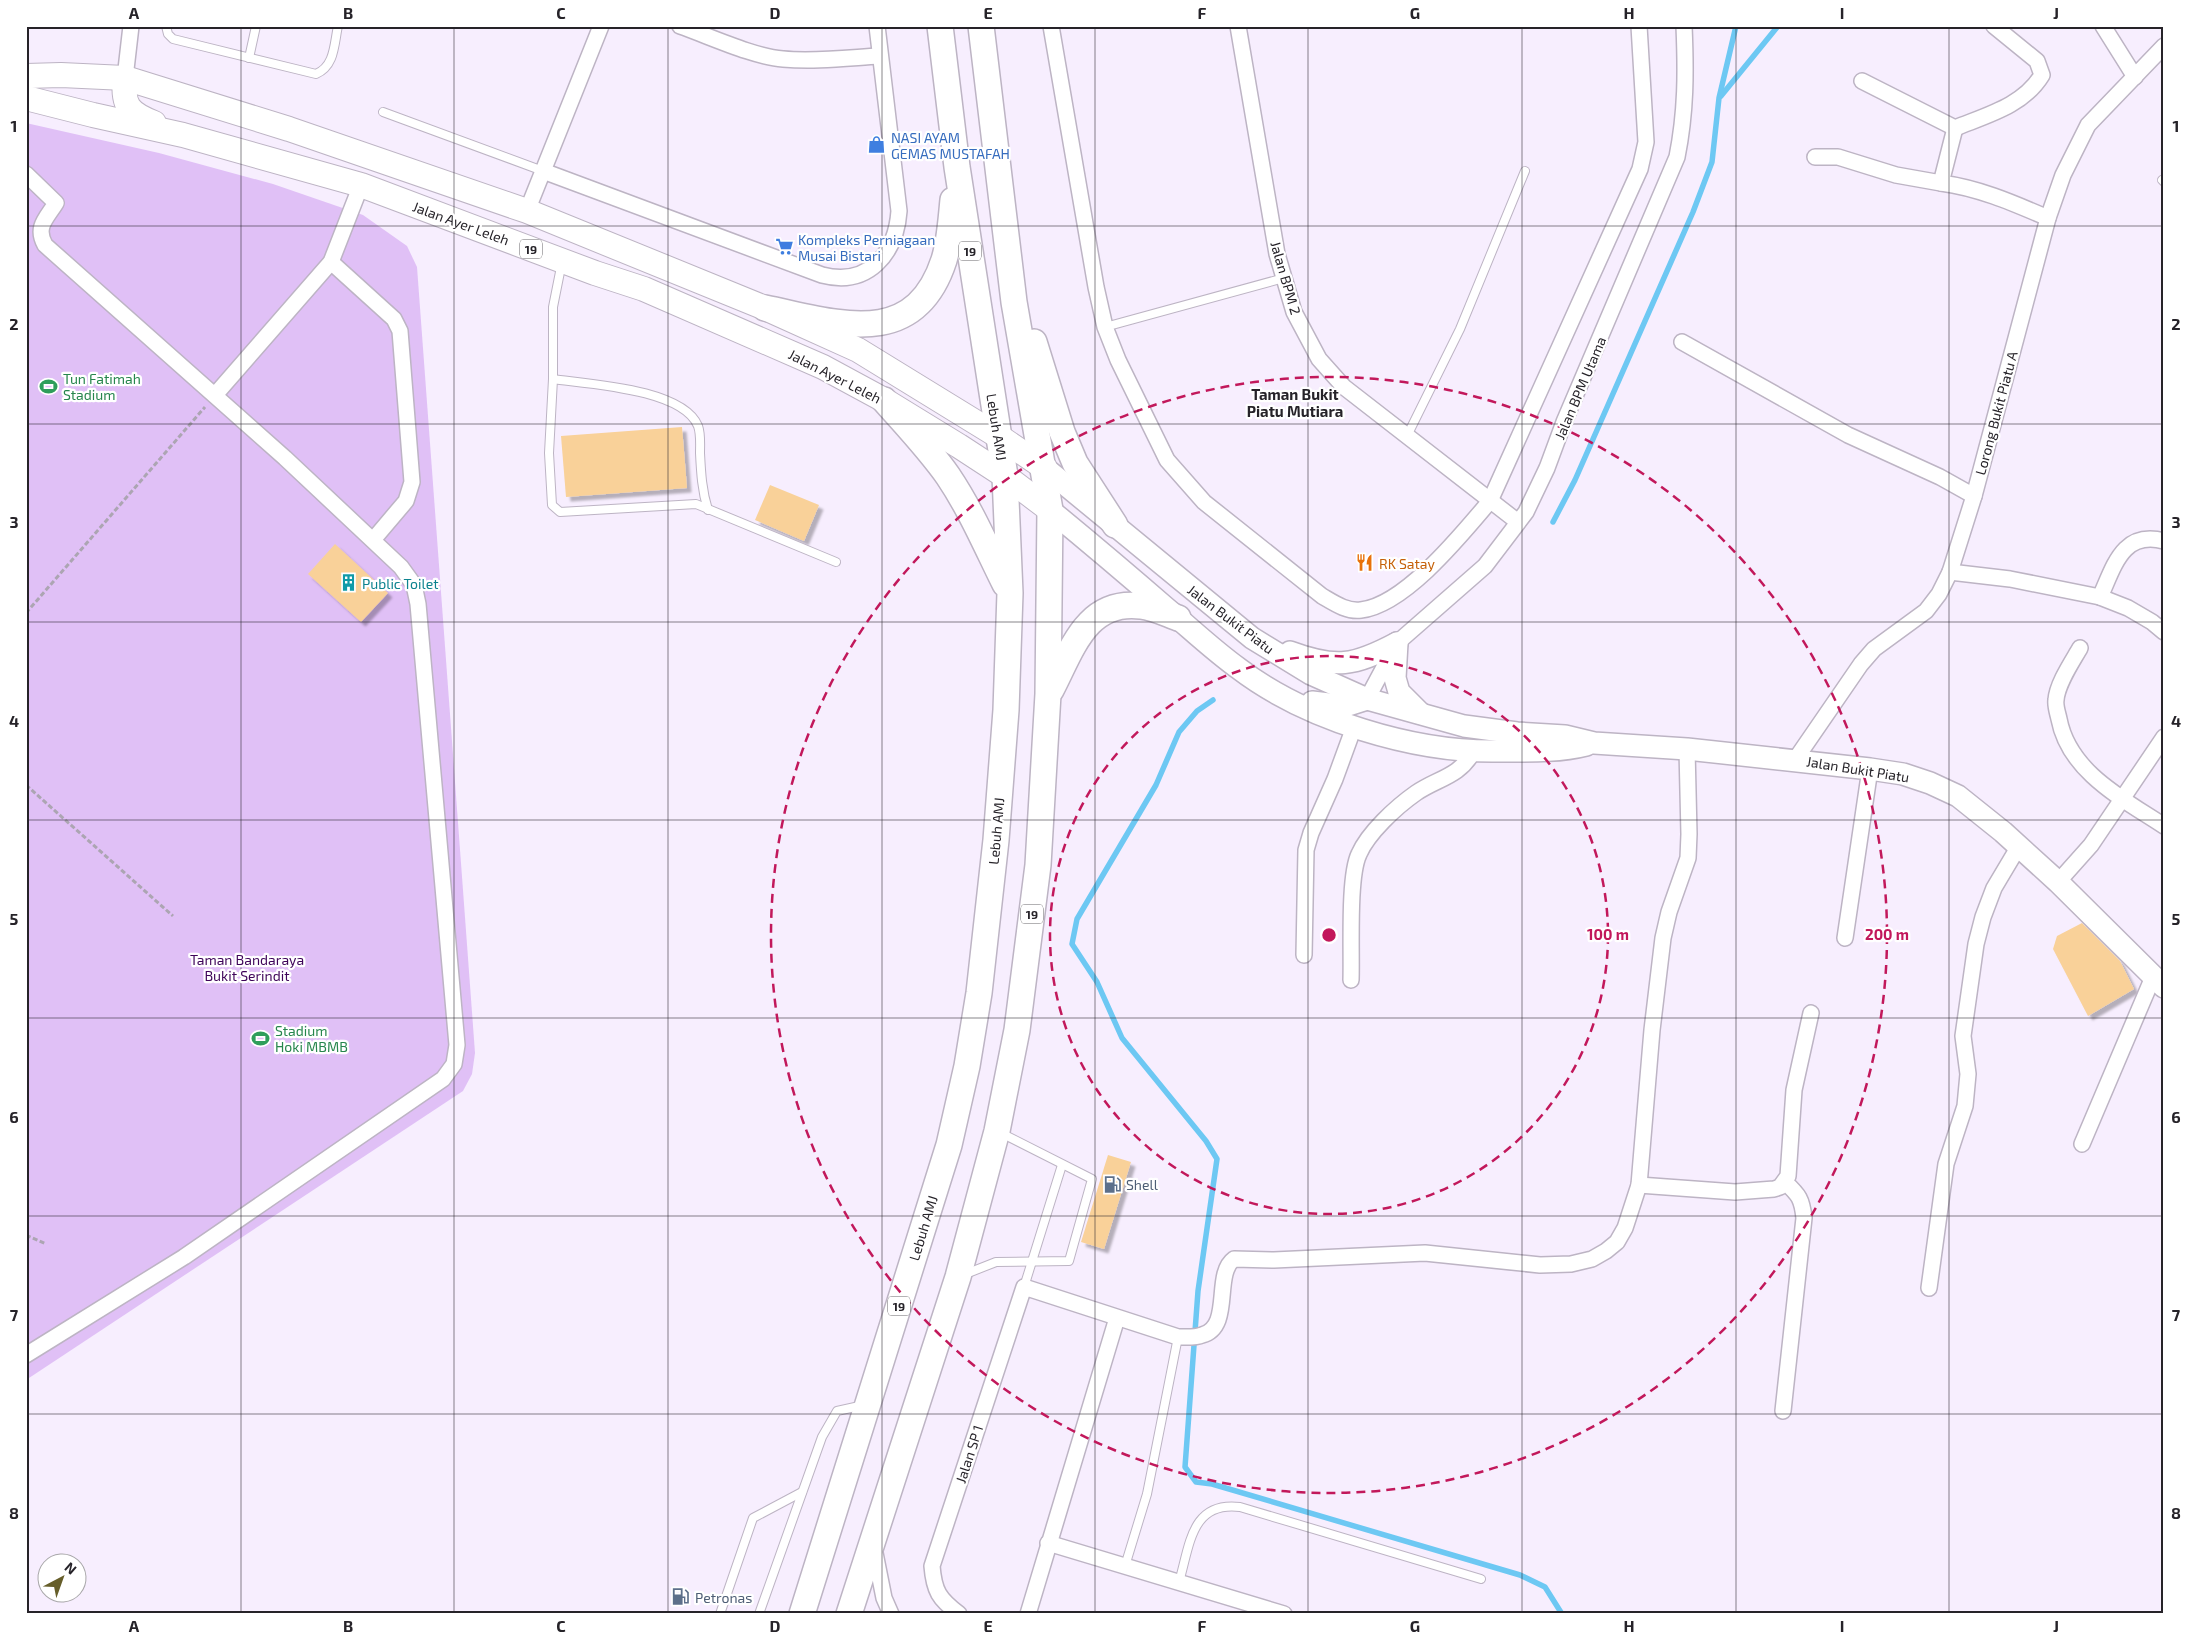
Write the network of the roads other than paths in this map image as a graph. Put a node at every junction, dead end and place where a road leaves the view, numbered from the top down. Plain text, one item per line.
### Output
1 (131, 26) edge
2 (166, 26) edge
3 (256, 26) edge
4 (338, 26) edge
5 (601, 26) edge
6 (680, 26) edge
7 (877, 26) edge
8 (940, 26) edge
9 (982, 26) edge
10 (1051, 26) edge
11 (1238, 26) edge
12 (1639, 26) edge
13 (1684, 26) edge
14 (1994, 26) edge
15 (2103, 26) edge
16 (2164, 46) edge
17 (879, 56) junction
18 (250, 58) junction
19 (26, 76) edge
20 (2134, 77) junction
21 (125, 78) junction
22 (1862, 81) dead end
23 (26, 98) edge
24 (383, 112) dead end
25 (1955, 128) junction
26 (289, 129) junction
27 (184, 135) junction
28 (1816, 157) dead end
29 (957, 168) junction
30 (543, 171) junction
31 (1525, 171) dead end
32 (26, 174) edge
33 (1941, 183) junction
34 (361, 185) junction
35 (527, 211) junction
36 (2048, 218) junction
37 (562, 260) junction
38 (331, 262) junction
39 (596, 273) junction
40 (1284, 278) junction
41 (1014, 302) junction
42 (765, 308) junction
43 (1105, 327) junction
44 (1682, 342) dead end
45 (553, 379) junction
46 (215, 395) junction
47 (884, 400) junction
48 (998, 436) junction
49 (1407, 436) junction
50 (1045, 468) junction
51 (1005, 476) junction
52 (1974, 496) junction
53 (1490, 501) junction
54 (708, 510) junction
55 (1050, 510) junction
56 (1518, 522) junction
57 (1115, 525) junction
58 (373, 540) junction
59 (2164, 540) edge
60 (836, 562) dead end
61 (1950, 572) junction
62 (1010, 593) junction
63 (2100, 597) junction
64 (1178, 618) junction
65 (2164, 632) edge
66 (1252, 638) junction
67 (1397, 643) junction
68 (2080, 648) dead end
69 (1278, 693) junction
70 (1048, 694) junction
71 (1367, 699) junction
72 (1422, 715) junction
73 (1354, 727) junction
74 (2164, 737) edge
75 (1594, 743) junction
76 (1426, 745) junction
77 (1687, 749) junction
78 (1473, 752) junction
79 (1795, 760) junction
80 (1870, 769) junction
81 (2122, 798) junction
82 (2164, 826) edge
83 (2018, 846) junction
84 (2058, 882) junction
85 (1845, 938) dead end
86 (1304, 956) dead end
87 (1352, 980) dead end
88 (2158, 982) edge
89 (1811, 1013) dead end
90 (997, 1131) junction
91 (2082, 1144) dead end
92 (1062, 1164) junction
93 (1785, 1182) junction
94 (1639, 1185) junction
95 (1032, 1261) junction
96 (958, 1277) junction
97 (1024, 1287) junction
98 (1929, 1288) dead end
99 (1117, 1318) junction
100 (1190, 1336) junction
101 (26, 1354) edge
102 (868, 1404) junction
103 (1783, 1411) dead end
104 (802, 1492) junction
105 (873, 1540) junction
106 (1048, 1543) junction
107 (1125, 1566) junction
108 (1480, 1579) dead end
109 (1179, 1582) junction
110 (1280, 1613) edge
111 (720, 1614) edge
112 (759, 1614) edge
113 (802, 1614) edge
114 (849, 1614) edge
115 (892, 1614) edge
116 (959, 1614) edge
117 (1028, 1614) edge

1 - 21 street
2 - 18 lane
3 - 18 lane
4 - 18 lane
5 - 30 street
6 - 17 street
7 - 17 street
8 - 29 highway, Lebuh AMJ / 19
9 - 41 highway, 19
10 - 43 street
11 - 40 street, Jalan BPM 2
12 - 53 street
13 - 56 street, Jalan BPM Utama
14 - 25 street
15 - 20 street
16 - 20 street, Lorong Bukit Piatu A
17 - 30 street
19 - 21 main road
20 - 36 street, Lorong Bukit Piatu A
21 - 26 main road
21 - 27 main road
22 - 25 street
23 - 27 main road, Jalan Ayer Leleh / 19
24 - 30 lane
25 - 33 street
26 - 34 main road
26 - 35 main road
27 - 34 main road, Jalan Ayer Leleh / 19
28 - 33 street
29 - 42 highway
29 - 48 highway, Lebuh AMJ / 19
30 - 35 street
31 - 49 lane
32 - 46 street
33 - 36 street
34 - 37 main road, Jalan Ayer Leleh / 19
34 - 38 street
35 - 39 main road
35 - 42 main road
36 - 52 street, Lorong Bukit Piatu A
37 - 39 main road, Jalan Ayer Leleh / 19
37 - 45 lane
38 - 46 street
38 - 58 street
39 - 47 main road, Jalan Ayer Leleh / 19
40 - 43 lane
40 - 49 street, Jalan BPM 2
41 - 50 highway, 19
41 - 57 highway
42 - 48 main road
43 - 53 street
44 - 52 street
45 - 54 lane
45 - 54 lane
46 - 58 street
47 - 51 main road, Jalan Ayer Leleh / 19
47 - 62 highway
48 - 50 main road
48 - 51 highway, Lebuh AMJ / 19
49 - 53 street, Jalan BPM 2
50 - 55 highway, 19
50 - 57 main road, Jalan Bukit Piatu
51 - 55 main road, Jalan Ayer Leleh
51 - 62 highway, Lebuh AMJ / 19
52 - 61 street, Lorong Bukit Piatu A
53 - 56 street, Jalan BPM 2
54 - 60 lane
55 - 64 main road, Jalan Bukit Piatu
55 - 70 highway, 19
56 - 67 street, Jalan BPM Utama
57 - 66 main road, Jalan Bukit Piatu
58 - 101 street
59 - 63 street
61 - 63 street
61 - 79 street, Lorong Bukit Piatu A
62 - 102 highway, Lebuh AMJ / 19
63 - 65 street
64 - 69 main road, Jalan Bukit Piatu
64 - 70 highway
66 - 67 main road
66 - 71 main road, Jalan Bukit Piatu
67 - 71 street, Jalan BPM Utama
67 - 72 main road
68 - 81 street
69 - 71 main road
69 - 73 main road, Jalan Bukit Piatu
70 - 90 highway, 19
71 - 72 main road, Jalan Bukit Piatu
71 - 76 main road
72 - 75 main road, Jalan Bukit Piatu
73 - 76 main road, Jalan Bukit Piatu
73 - 86 street
74 - 81 street
75 - 77 main road, Jalan Bukit Piatu
75 - 78 main road, Jalan Bukit Piatu
76 - 78 main road, Jalan Bukit Piatu
77 - 79 main road, Jalan Bukit Piatu
77 - 94 street
78 - 87 street
79 - 80 main road, Jalan Bukit Piatu
80 - 83 main road, Jalan Bukit Piatu
80 - 85 street
81 - 82 street
81 - 84 street
83 - 84 main road, Jalan Bukit Piatu
83 - 98 street
84 - 88 main road, Jalan Bukit Piatu
88 - 91 street
89 - 93 street
90 - 92 lane
90 - 96 highway, 19
92 - 95 lane
92 - 95 lane
93 - 94 street
93 - 103 street
94 - 100 street
95 - 96 lane
95 - 97 lane
96 - 105 highway, 19
97 - 99 street
97 - 116 street, Jalan SP 1
99 - 100 street
99 - 106 street
100 - 107 lane
102 - 104 lane
102 - 113 highway, Lebuh AMJ / 19
104 - 111 lane
104 - 112 lane
105 - 114 highway, 19
105 - 115 street
106 - 107 street
106 - 117 street
107 - 109 street
108 - 109 lane
109 - 110 street

